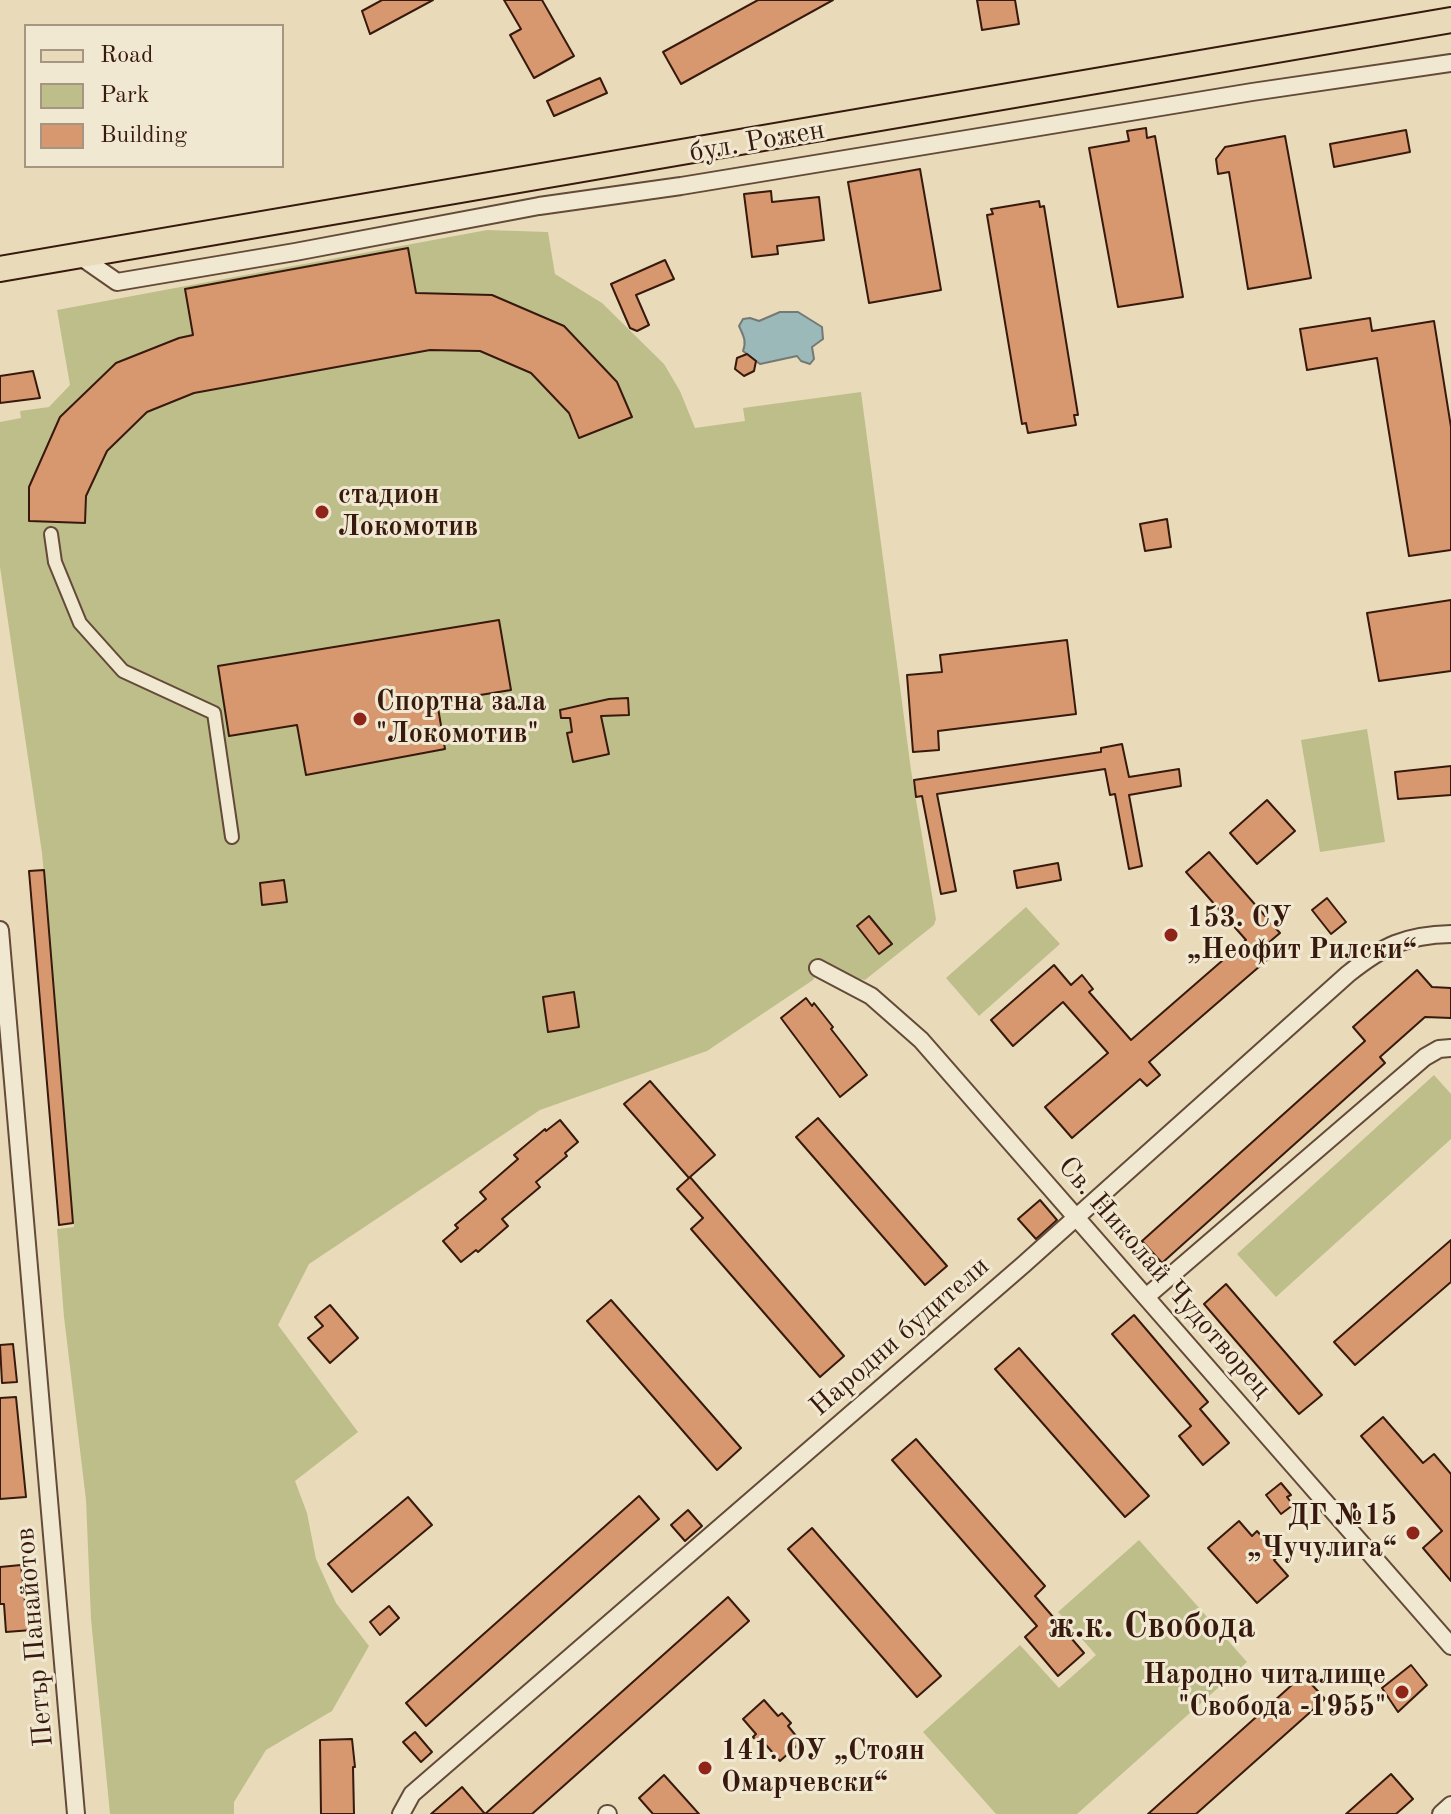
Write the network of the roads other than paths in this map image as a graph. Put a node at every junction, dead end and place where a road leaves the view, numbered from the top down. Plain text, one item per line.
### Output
1 (1451, 20) edge
2 (1451, 63) edge
3 (81, 257) junction
4 (0, 269) edge
5 (51, 534) dead end
6 (232, 837) dead end
7 (0, 930) edge
8 (1451, 934) edge
9 (818, 968) dead end
10 (1451, 1048) edge
11 (1076, 1218) junction
12 (1146, 1297) junction
13 (1451, 1646) edge
14 (1451, 1805) edge
15 (76, 1814) edge
16 (401, 1814) edge
17 (1441, 1814) edge

1 - 3 main road, бул. Рожен
2 - 3 street, бул. Рожен
3 - 4 main road, бул. Рожен
5 - 6 street
7 - 15 street, Петър Панайотов
8 - 11 street, Народни будители
9 - 11 street, Св. Николай Чудотворец
10 - 12 street
11 - 12 street, Св. Николай Чудотворец
11 - 16 street, Народни будители
12 - 13 street, Св. Николай Чудотворец
14 - 17 street

